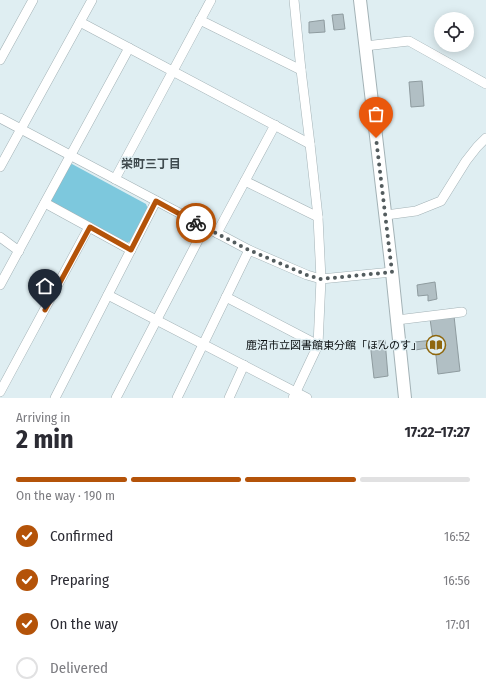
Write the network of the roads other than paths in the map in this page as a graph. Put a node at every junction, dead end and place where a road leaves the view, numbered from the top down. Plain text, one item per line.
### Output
1 (33, 0) edge
2 (92, 0) edge
3 (211, 0) edge
4 (294, 0) edge
5 (360, 0) edge
6 (200, 20) junction
7 (80, 22) junction
8 (364, 46) junction
9 (129, 48) junction
10 (0, 60) edge
11 (301, 70) junction
12 (173, 71) junction
13 (486, 84) edge
14 (0, 118) edge
15 (275, 125) junction
16 (21, 129) junction
17 (486, 138) edge
18 (310, 144) junction
19 (71, 155) junction
20 (0, 167) edge
21 (115, 179) junction
22 (244, 181) junction
23 (156, 201) junction
24 (45, 202) junction
25 (386, 215) junction
26 (318, 217) junction
27 (90, 227) junction
28 (205, 227) junction
29 (217, 233) junction
30 (0, 237) edge
31 (131, 250) junction
32 (249, 250) junction
33 (18, 251) junction
34 (392, 272) junction
35 (321, 279) junction
36 (0, 285) edge
37 (108, 295) junction
38 (226, 297) junction
39 (462, 312) dead end
40 (156, 320) junction
41 (397, 320) junction
42 (204, 344) junction
43 (318, 344) junction
44 (244, 365) junction
45 (0, 392) edge
46 (294, 395) edge
47 (0, 396) edge
48 (4, 398) edge
49 (55, 398) edge
50 (116, 398) edge
51 (177, 398) edge
52 (228, 398) edge
53 (307, 398) edge
54 (405, 398) edge

1 - 10 street
2 - 7 street
3 - 6 street
4 - 11 street
5 - 8 main road
6 - 11 street
6 - 12 street
7 - 9 street
7 - 16 street
8 - 13 street
8 - 25 main road
9 - 12 street
9 - 19 street
11 - 18 street
12 - 15 street
12 - 21 street
14 - 16 street
15 - 18 street
15 - 22 street
16 - 19 street
16 - 20 street
17 - 25 street
18 - 26 street
19 - 21 street
19 - 24 street
21 - 23 street
22 - 26 street
22 - 29 street
23 - 28 street
23 - 31 street
24 - 27 street
24 - 33 street
25 - 34 main road
26 - 35 street
27 - 31 street
27 - 45 street
28 - 29 street
28 - 40 street
29 - 32 street
30 - 33 street
31 - 37 street
32 - 35 street
32 - 38 street
33 - 36 street
34 - 35 street
34 - 41 main road
35 - 43 street
37 - 40 street
37 - 49 street
38 - 42 street
38 - 43 street
39 - 41 street
40 - 42 street
40 - 50 street
41 - 54 main road
42 - 44 street
42 - 51 street
43 - 46 street
44 - 46 street
44 - 52 street
46 - 53 street
47 - 48 street

